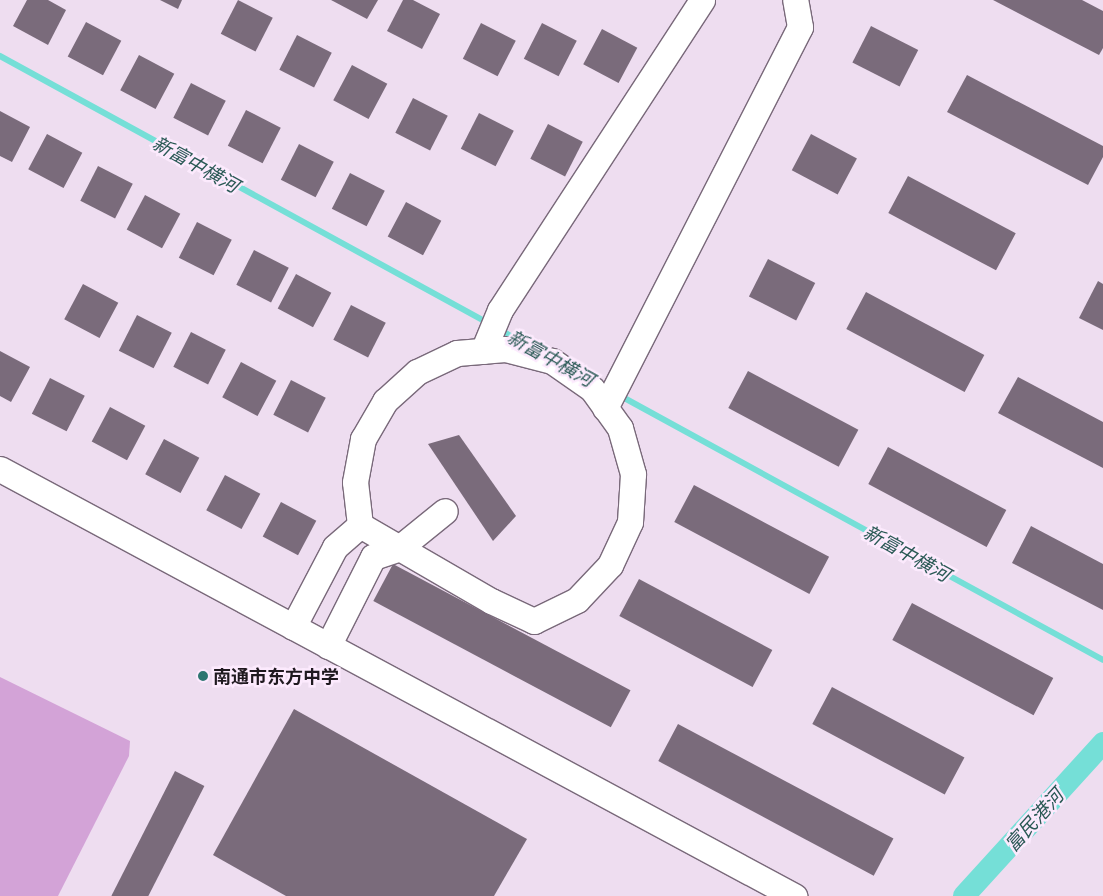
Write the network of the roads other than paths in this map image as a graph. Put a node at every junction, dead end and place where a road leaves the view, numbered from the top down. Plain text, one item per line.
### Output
1 (702, 0) edge
2 (794, 0) edge
3 (482, 351) junction
4 (605, 408) junction
5 (0, 469) edge
6 (445, 510) dead end
7 (360, 525) junction
8 (398, 549) junction
9 (294, 627) junction
10 (328, 646) junction
11 (794, 896) edge

1 - 3 street
2 - 4 street
3 - 4 street
3 - 7 street
4 - 8 street
5 - 9 street
6 - 8 street
7 - 8 street
7 - 9 street
8 - 10 street
9 - 10 street
10 - 11 street

